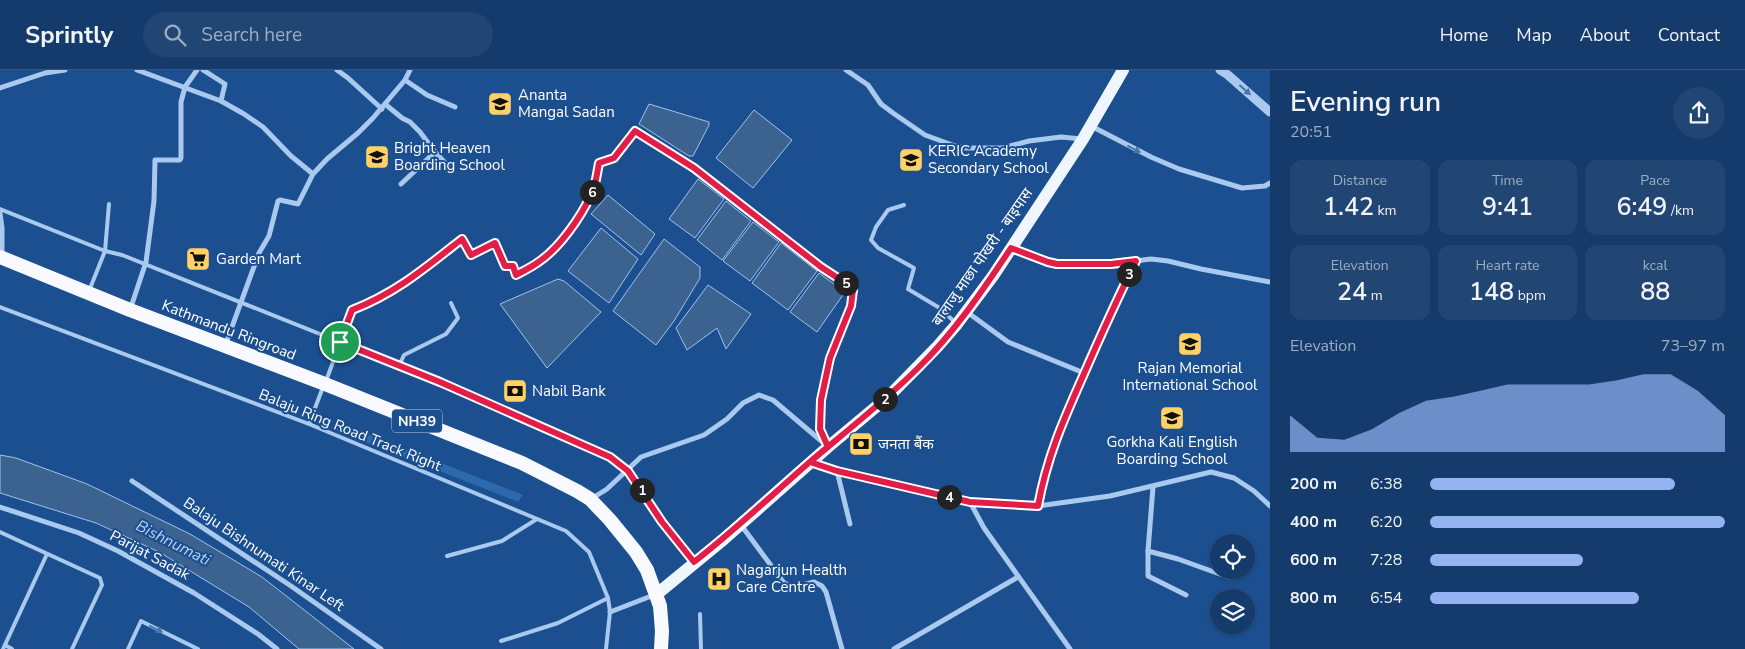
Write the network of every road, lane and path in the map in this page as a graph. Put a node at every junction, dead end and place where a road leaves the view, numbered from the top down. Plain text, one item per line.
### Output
1 (65, 70) edge
2 (137, 70) edge
3 (197, 70) edge
4 (203, 70) edge
5 (337, 70) edge
6 (410, 70) edge
7 (846, 70) edge
8 (1122, 70) edge
9 (1220, 70) edge
10 (45, 72) edge
11 (405, 80) junction
12 (185, 87) junction
13 (0, 88) edge
14 (220, 101) junction
15 (384, 107) junction
16 (455, 107) dead end
17 (1270, 112) edge
18 (1090, 126) junction
19 (1083, 139) junction
20 (435, 152) junction
21 (448, 166) dead end
22 (313, 174) junction
23 (1270, 183) edge
24 (401, 184) dead end
25 (109, 204) dead end
26 (904, 205) dead end
27 (0, 210) edge
28 (0, 213) edge
29 (1011, 248) junction
30 (105, 251) junction
31 (1, 257) edge
32 (1136, 261) junction
33 (146, 265) junction
34 (1270, 282) edge
35 (88, 293) junction
36 (241, 301) junction
37 (451, 303) dead end
38 (0, 307) edge
39 (130, 310) junction
40 (967, 311) junction
41 (958, 324) junction
42 (340, 342) junction
43 (225, 346) junction
44 (399, 366) junction
45 (1084, 373) junction
46 (325, 384) junction
47 (309, 424) junction
48 (828, 447) junction
49 (810, 462) junction
50 (628, 471) junction
51 (837, 471) junction
52 (132, 481) dead end
53 (1153, 487) junction
54 (590, 499) junction
55 (970, 502) junction
56 (1038, 506) junction
57 (1270, 506) edge
58 (0, 507) edge
59 (536, 518) junction
60 (740, 524) junction
61 (850, 524) dead end
62 (0, 532) edge
63 (1148, 551) junction
64 (47, 554) junction
65 (447, 556) dead end
66 (694, 562) junction
67 (1210, 571) edge
68 (1018, 577) junction
69 (656, 594) junction
70 (1186, 595) dead end
71 (608, 598) junction
72 (610, 612) junction
73 (700, 614) dead end
74 (501, 640) dead end
75 (4, 647) edge
76 (12, 649) edge
77 (72, 649) edge
78 (128, 649) edge
79 (198, 649) edge
80 (277, 649) edge
81 (380, 649) edge
82 (606, 649) edge
83 (661, 649) edge
84 (701, 649) edge
85 (842, 649) edge
86 (894, 649) edge
87 (1070, 649) edge

1 - 10 street
2 - 12 street
3 - 12 street
4 - 14 street
5 - 15 street
6 - 11 street
7 - 19 street
8 - 18 main road, बालाजु माछा पोखरी - बाइपास
9 -> 17 street
10 - 13 street
11 - 15 street
11 - 16 street
12 - 14 street
12 - 33 street
14 - 22 street
15 - 20 street
15 - 22 street
18 - 19 main road, बालाजु माछा पोखरी - बाइपास
18 -> 23 street
19 - 29 main road, बालाजु माछा पोखरी - बाइपास
20 - 21 street
20 - 24 street
22 - 36 street
25 - 30 lane
26 - 41 lane
27 - 30 lane
28 - 31 street
29 - 32 street
29 - 40 main road, बालाजु माछा पोखरी - बाइपास
30 - 33 lane
30 - 35 lane
31 - 35 highway, Kathmandu Ringroad / NH39
32 - 34 street
32 - 45 street
33 - 36 lane
33 - 39 street
35 - 39 highway, Kathmandu Ringroad / NH39
36 - 42 lane
36 - 43 street
37 - 44 lane
38 - 47 lane, Balaju Ring Road Track Right
39 - 43 highway, Kathmandu Ringroad / NH39
40 - 41 main road, बालाजु माछा पोखरी - बाइपास
40 - 45 street
41 - 48 main road, बालाजु माछा पोखरी - बाइपास
42 - 44 lane
42 - 46 lane
42 - 48 street
43 - 46 highway, Kathmandu Ringroad / NH39
44 - 50 lane
45 - 56 street
46 - 47 lane
46 - 54 highway, Kathmandu Ringroad / NH39
47 - 59 lane, Balaju Ring Road Track Right
48 - 49 main road, बालाजु माछा पोखरी - बाइपास
48 - 50 street
49 - 51 street
49 - 60 main road, बालाजु माछा पोखरी - बाइपास
50 - 54 street
50 - 66 lane
51 - 55 street
51 - 61 street
52 - 81 street, Balaju Bishnumati Kinar Left
53 - 56 street
53 - 57 street
53 - 63 street
54 - 69 highway, Kathmandu Ringroad / NH39
55 - 56 street
55 - 68 street
58 - 80 street, Parijat Sadak
59 - 65 lane
59 - 71 lane, Balaju Ring Road Track Right
60 - 66 main road, बालाजु माछा पोखरी - बाइपास
60 - 85 street
62 - 64 lane
63 - 67 street
63 - 70 street
64 - 75 lane
64 - 77 lane
66 - 69 main road, बालाजु माछा पोखरी - बाइपास
68 - 86 street
68 - 87 street
69 - 72 street
69 - 83 highway, Kathmandu Ringroad / NH39
71 - 72 lane, Balaju Ring Road Track Right
71 - 74 lane
72 - 82 lane, Balaju Ring Road Track Right
73 - 84 lane
75 - 76 lane
78 -> 79 lane

